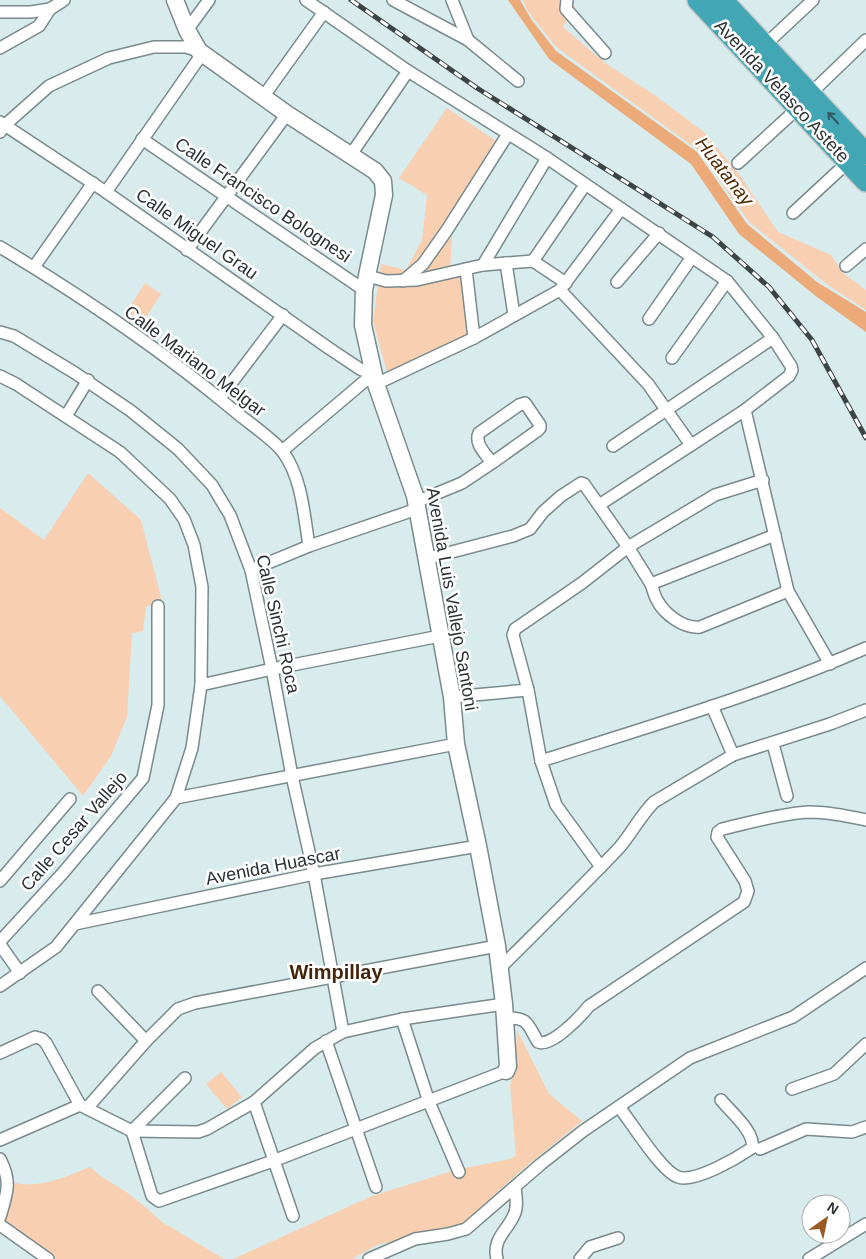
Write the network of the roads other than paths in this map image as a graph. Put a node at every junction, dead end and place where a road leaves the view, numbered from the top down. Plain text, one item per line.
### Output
1 (64, 0) edge
2 (175, 0) edge
3 (209, 0) edge
4 (306, 0) edge
5 (393, 0) edge
6 (452, 0) edge
7 (567, 0) edge
8 (698, 0) edge
9 (722, 0) edge
10 (813, 0) edge
11 (50, 9) junction
12 (0, 12) edge
13 (324, 12) junction
14 (187, 30) junction
15 (468, 40) junction
16 (866, 40) edge
17 (765, 45) junction
18 (0, 48) edge
19 (201, 52) junction
20 (605, 53) dead end
21 (408, 71) junction
22 (518, 81) dead end
23 (263, 97) junction
24 (804, 101) junction
25 (287, 114) junction
26 (2, 126) edge
27 (508, 134) junction
28 (142, 139) junction
29 (856, 150) edge
30 (350, 156) junction
31 (547, 158) junction
32 (738, 163) dead end
33 (866, 181) edge
34 (93, 183) junction
35 (585, 185) junction
36 (106, 192) junction
37 (226, 196) junction
38 (621, 209) junction
39 (793, 213) dead end
40 (658, 233) junction
41 (0, 247) edge
42 (866, 249) edge
43 (187, 250) junction
44 (692, 257) junction
45 (534, 260) junction
46 (506, 263) junction
47 (482, 265) junction
48 (846, 266) dead end
49 (34, 267) junction
50 (466, 269) junction
51 (403, 281) junction
52 (727, 281) junction
53 (617, 282) dead end
54 (366, 283) junction
55 (563, 286) junction
56 (283, 315) junction
57 (514, 315) junction
58 (649, 319) dead end
59 (0, 332) edge
60 (474, 338) junction
61 (773, 338) junction
62 (672, 358) dead end
63 (0, 376) edge
64 (375, 379) junction
65 (88, 380) junction
66 (220, 398) junction
67 (666, 410) junction
68 (745, 410) junction
69 (66, 416) junction
70 (691, 445) junction
71 (613, 446) dead end
72 (282, 450) junction
73 (492, 463) junction
74 (763, 480) junction
75 (417, 505) junction
76 (599, 505) junction
77 (775, 535) junction
78 (309, 546) junction
79 (628, 547) junction
80 (425, 559) junction
81 (251, 570) junction
82 (651, 584) junction
83 (788, 591) junction
84 (158, 606) dead end
85 (440, 636) junction
86 (866, 648) edge
87 (830, 664) junction
88 (272, 669) junction
89 (201, 685) junction
90 (528, 690) junction
91 (452, 698) junction
92 (712, 706) junction
93 (866, 710) edge
94 (456, 744) junction
95 (773, 744) junction
96 (733, 755) junction
97 (541, 761) junction
98 (292, 776) junction
99 (786, 796) dead end
100 (176, 798) junction
101 (70, 799) dead end
102 (866, 820) edge
103 (478, 846) junction
104 (601, 867) junction
105 (314, 874) junction
106 (0, 881) edge
107 (75, 924) junction
108 (497, 946) junction
109 (3, 959) edge
110 (866, 968) edge
111 (499, 969) junction
112 (20, 974) junction
113 (332, 977) junction
114 (0, 986) edge
115 (98, 991) dead end
116 (504, 1011) junction
117 (402, 1019) junction
118 (342, 1032) junction
119 (146, 1041) junction
120 (326, 1041) junction
121 (866, 1044) edge
122 (0, 1053) edge
123 (506, 1072) joint
124 (185, 1078) dead end
125 (792, 1090) dead end
126 (721, 1100) dead end
127 (254, 1102) junction
128 (429, 1102) junction
129 (83, 1107) junction
130 (619, 1107) junction
131 (866, 1127) edge
132 (132, 1130) junction
133 (356, 1130) junction
134 (0, 1140) edge
135 (760, 1149) dead end
136 (0, 1158) edge
137 (273, 1161) junction
138 (459, 1172) dead end
139 (376, 1187) dead end
140 (515, 1187) junction
141 (293, 1216) dead end
142 (0, 1217) edge
143 (866, 1224) edge
144 (0, 1225) edge
145 (618, 1238) dead end
146 (48, 1259) edge
147 (369, 1259) edge
148 (497, 1259) edge
149 (580, 1259) edge
150 (809, 1259) edge

1 - 11 street
2 - 14 street, Avenida Luis Vallejo Santoni
3 - 14 street
4 - 13 street
5 - 15 street
6 - 15 street
7 - 20 street
8 - 24 highway, Avenida Velasco Astete
9 - 17 highway, Avenida Velasco Astete
10 - 17 street
11 - 12 street
11 - 18 street
13 - 21 street
13 - 23 street
14 - 19 street, Avenida Luis Vallejo Santoni
15 - 22 street
16 - 24 street
17 - 24 highway, Avenida Velasco Astete
19 - 23 street, Avenida Luis Vallejo Santoni
19 - 26 street
19 - 28 street
21 - 27 street
21 - 30 street
23 - 25 street, Avenida Luis Vallejo Santoni
24 - 29 highway, Avenida Velasco Astete
24 - 32 street
25 - 30 street, Avenida Luis Vallejo Santoni
25 - 37 street
26 - 34 street, Calle Miguel Grau
27 - 31 street
27 - 51 street
28 - 36 street
28 - 37 street, Calle Francisco Bolognesi
29 - 33 highway, Avenida Velasco Astete
29 - 39 street
30 - 54 street, Avenida Luis Vallejo Santoni
31 - 35 street
31 - 47 street
34 - 36 street, Calle Miguel Grau
34 - 49 street
35 - 38 street
35 - 45 street
36 - 43 street, Calle Miguel Grau
37 - 43 street
37 - 54 street, Calle Francisco Bolognesi
38 - 40 street
38 - 55 street
40 - 44 street
40 - 53 street
41 - 49 street, Calle Mariano Melgar
42 - 48 street
43 - 56 street, Calle Miguel Grau
44 - 52 street
44 - 58 street
45 - 46 street
45 - 55 street
46 - 47 street
46 - 57 street
47 - 50 street
49 - 66 street, Calle Mariano Melgar
50 - 51 street
50 - 60 street
51 - 54 street
52 - 61 street
52 - 62 street
54 - 64 street, Avenida Luis Vallejo Santoni
55 - 57 street
55 - 67 street
56 - 64 street, Calle Miguel Grau
56 - 66 street
57 - 60 street
59 - 65 street, Calle Sinchi Roca
60 - 64 street
61 - 67 street
61 - 68 street
63 - 69 street
64 - 72 street
64 - 75 street, Avenida Luis Vallejo Santoni
65 - 69 street
65 - 81 street, Calle Sinchi Roca
66 - 72 street, Calle Mariano Melgar
67 - 70 street
67 - 71 street
68 - 70 street
68 - 74 street
69 - 89 street
70 - 76 street
72 - 78 street, Calle Mariano Melgar
73 - 73 street
73 - 75 street
74 - 77 street
74 - 79 street
75 - 78 street
75 - 80 street, Avenida Luis Vallejo Santoni
76 - 79 street
76 - 80 street
77 - 82 street
77 - 83 street
78 - 81 street
79 - 82 street
79 - 90 street
80 - 85 street, Avenida Luis Vallejo Santoni
81 - 88 street, Calle Sinchi Roca
82 - 83 street
83 - 87 street
84 - 109 street, Calle Cesar Vallejo
85 - 88 street
85 - 91 street, Avenida Luis Vallejo Santoni
86 - 87 street
87 - 92 street
88 - 89 street
88 - 98 street, Calle Sinchi Roca
89 - 100 street
90 - 91 street
90 - 97 street
91 - 94 street, Avenida Luis Vallejo Santoni
92 - 96 street
92 - 97 street
93 - 95 street
94 - 98 street
94 - 103 street, Avenida Luis Vallejo Santoni
95 - 96 street
95 - 99 street
96 - 104 street
97 - 104 street
98 - 100 street
98 - 105 street, Calle Sinchi Roca
100 - 107 street
101 - 106 street
102 - 116 street
103 - 105 street, Avenida Huascar
103 - 108 street, Avenida Luis Vallejo Santoni
104 - 111 street
105 - 107 street, Avenida Huascar
105 - 113 street, Calle Sinchi Roca
107 - 112 street
108 - 111 street, Avenida Luis Vallejo Santoni
108 - 113 street
109 - 112 street, Calle Cesar Vallejo
110 - 130 street
111 - 116 street, Avenida Luis Vallejo Santoni
112 - 114 street
113 - 118 street, Calle Sinchi Roca
113 - 119 street
115 - 119 street
116 - 117 street
116 - 123 street, Avenida Luis Vallejo Santoni
117 - 118 street
117 - 128 street
118 - 120 street
119 - 129 street
120 - 127 street
120 - 133 street
121 - 125 street
122 - 129 street
123 - 128 street
124 - 132 street
126 - 130 street
127 - 132 street
127 - 137 street
128 - 133 street
128 - 138 street
129 - 132 street
129 - 134 street
130 - 140 street
131 - 135 street
132 - 137 street
133 - 137 street
133 - 139 street
136 - 142 street
137 - 141 street
140 - 147 street
140 - 148 street
143 - 150 street
144 - 146 street
145 - 149 street

